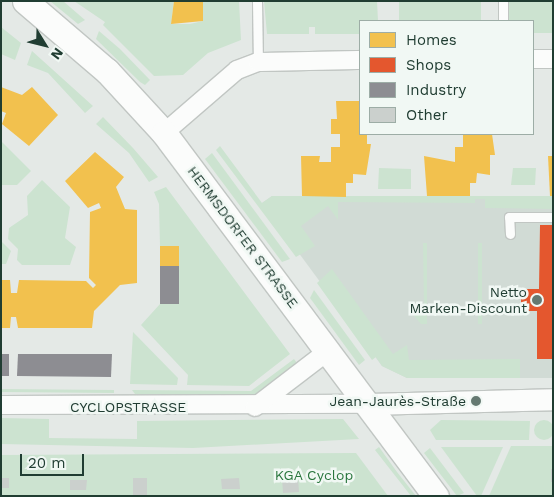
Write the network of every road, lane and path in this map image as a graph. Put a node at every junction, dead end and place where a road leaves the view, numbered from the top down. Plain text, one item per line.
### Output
1 (25, 1) edge
2 (257, 1) edge
3 (503, 1) edge
4 (503, 20) edge
5 (534, 59) edge
6 (553, 59) edge
7 (359, 60) edge
8 (258, 62) junction
9 (164, 133) junction
10 (553, 217) edge
11 (510, 234) dead end
12 (328, 351) junction
13 (553, 399) edge
14 (368, 404) junction
15 (1, 406) edge
16 (255, 408) junction
17 (436, 496) edge

1 - 9 main road, HERMSDORFER STRASSE
2 - 8 lane
3 - 4 lane
5 - 6 street
7 - 8 street
8 - 9 street
9 - 12 main road, HERMSDORFER STRASSE
10 - 11 lane
12 - 14 main road, HERMSDORFER STRASSE
12 - 16 street
13 - 14 street
14 - 16 street, CYCLOPSTRASSE
14 - 17 main road, HERMSDORFER STRASSE
15 - 16 street, CYCLOPSTRASSE

